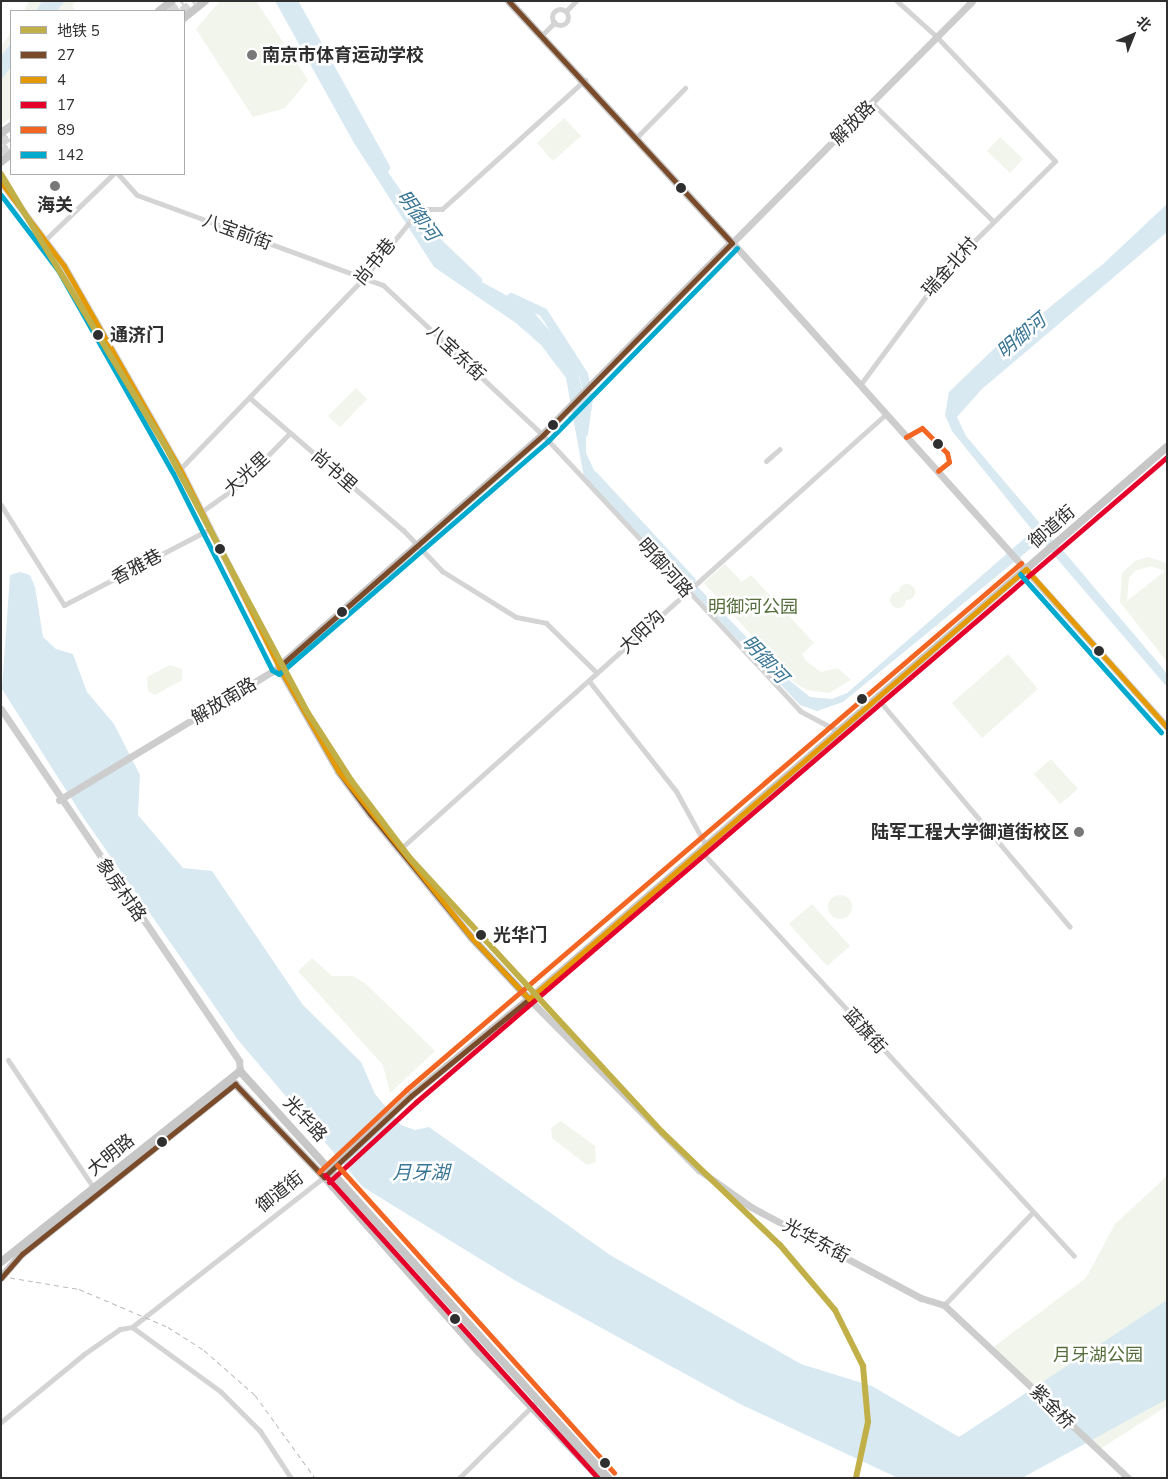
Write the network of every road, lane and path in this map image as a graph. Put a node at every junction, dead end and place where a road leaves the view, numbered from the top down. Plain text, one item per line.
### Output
1 (172, 1) edge
2 (205, 1) edge
3 (509, 1) edge
4 (576, 1) edge
5 (897, 1) edge
6 (972, 1) edge
7 (160, 10) edge
8 (566, 11) junction
9 (185, 17) edge
10 (554, 22) junction
11 (542, 35) junction
12 (937, 37) junction
13 (585, 80) junction
14 (685, 88) dead end
15 (873, 104) junction
16 (637, 137) junction
17 (112, 175) edge
18 (119, 175) edge
19 (1, 182) edge
20 (993, 221) junction
21 (46, 240) junction
22 (732, 243) junction
23 (363, 279) junction
24 (646, 330) joint
25 (598, 380) junction
26 (860, 385) junction
27 (251, 399) junction
28 (886, 414) junction
29 (290, 433) junction
30 (544, 435) junction
31 (1167, 447) edge
32 (780, 449) dead end
33 (766, 461) dead end
34 (180, 469) junction
35 (1, 506) edge
36 (201, 512) junction
37 (210, 529) junction
38 (416, 543) junction
39 (1026, 569) junction
40 (686, 591) junction
41 (279, 667) junction
42 (597, 673) junction
43 (588, 681) junction
44 (877, 698) junction
45 (1, 709) edge
46 (1167, 727) edge
47 (838, 731) junction
48 (59, 800) junction
49 (702, 846) junction
50 (399, 850) junction
51 (1070, 927) dead end
52 (478, 944) joint
53 (529, 999) junction
54 (8, 1060) dead end
55 (240, 1071) junction
56 (235, 1084) joint
57 (331, 1170) junction
58 (324, 1177) junction
59 (96, 1191) junction
60 (1031, 1214) junction
61 (1074, 1256) dead end
62 (1, 1262) edge
63 (1, 1278) edge
64 (944, 1305) junction
65 (132, 1327) junction
66 (1007, 1362) joint
67 (534, 1405) junction
68 (1, 1422) edge
69 (291, 1478) edge
70 (460, 1478) edge
71 (600, 1478) edge
72 (608, 1478) edge
73 (1128, 1478) edge

1 - 7 main road
2 - 9 main road
3 - 11 street
4 - 8 street
5 - 12 street
6 - 12 street, 解放路
8 - 10 street
8 - 10 street
10 - 11 street
11 - 13 street
12 - 15 street, 解放路
12 - 20 street, 瑞金北村
13 - 16 street
13 - 23 street, 尚书巷
14 - 16 street
15 - 20 street
15 - 22 street, 解放路
16 - 22 street
17 - 21 street
18 - 23 street, 八宝前街
19 - 21 street
20 - 26 street, 瑞金北村
21 - 34 street
22 - 24 street
22 - 26 street
23 - 27 street, 尚书巷
23 - 30 street, 八宝东街
24 - 25 main road
25 - 30 main road
25 - 30 street, 解放南路
26 - 28 street
27 - 29 street, 尚书里
27 - 34 street, 尚书巷
28 - 39 street
28 - 40 street, 大阳沟
29 - 36 street, 大光里
29 - 38 street, 尚书里
30 - 38 street, 解放南路
30 - 40 street, 明御河路
31 - 39 main road, 御道街
32 - 33 street
34 - 36 street
35 - 37 street, 香雅巷
36 - 37 street
37 - 41 street
38 - 41 street, 解放南路
38 - 42 street, 尚书里
39 - 44 main road, 御道街
39 - 46 street
40 - 42 street, 大阳沟
40 - 47 street, 明御河路
41 - 48 street, 解放南路
41 - 50 street
42 - 43 street, 大阳沟
43 - 49 street, 蓝旗街
43 - 50 street, 大阳沟
44 - 47 main road, 御道街
44 - 51 street
45 - 48 street, 象房村路
47 - 49 main road, 御道街
48 - 55 street, 象房村路
49 - 53 main road, 御道街
49 - 60 street, 蓝旗街
50 - 52 street
52 - 53 main road
53 - 57 main road, 御道街
53 - 64 street, 光华东街
54 - 59 street
55 - 57 main road, 光华路
55 - 59 main road, 大明路
56 - 58 main road, 光华路
56 - 59 main road, 大明路
57 - 58 main road, 御道街
57 - 67 main road, 光华路
58 - 65 street, 御道街
58 - 67 main road, 光华路
59 - 62 main road, 大明路
59 - 63 main road, 大明路
60 - 61 street, 蓝旗街
60 - 64 street
64 - 66 street, 光华东街
65 - 68 street, 御道街
65 - 69 street
66 - 73 street, 紫金桥
67 - 70 street
67 - 71 main road, 光华路
67 - 72 main road, 光华路

